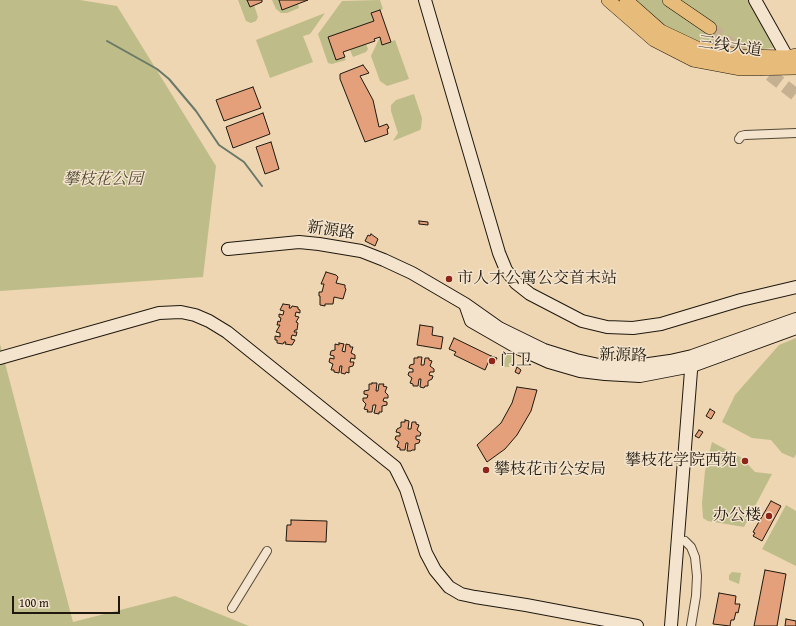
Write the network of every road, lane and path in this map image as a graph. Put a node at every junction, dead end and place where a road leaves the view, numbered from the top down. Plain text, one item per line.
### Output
1 (425, 0) edge
2 (608, 0) edge
3 (626, 0) edge
4 (669, 0) edge
5 (755, 0) edge
6 (710, 28) tunnel mouth
7 (793, 65) edge
8 (796, 133) edge
9 (739, 139) dead end
10 (228, 249) dead end
11 (796, 287) edge
12 (796, 319) edge
13 (796, 328) edge
14 (0, 358) edge
15 (692, 360) junction
16 (685, 541) dead end
17 (267, 551) dead end
18 (232, 608) dead end
19 (637, 626) edge
20 (671, 626) edge
21 (691, 626) edge

1 - 11 street
2 - 7 main road, 三线大道
3 - 7 main road, 三线大道
4 - 6 main road
5 - 7 street
8 - 9 street
10 - 15 street, 新源路
12 - 15 street, 新源路
13 - 15 street, 新源路
14 - 19 street
15 - 20 street
16 - 21 street
17 - 18 street

